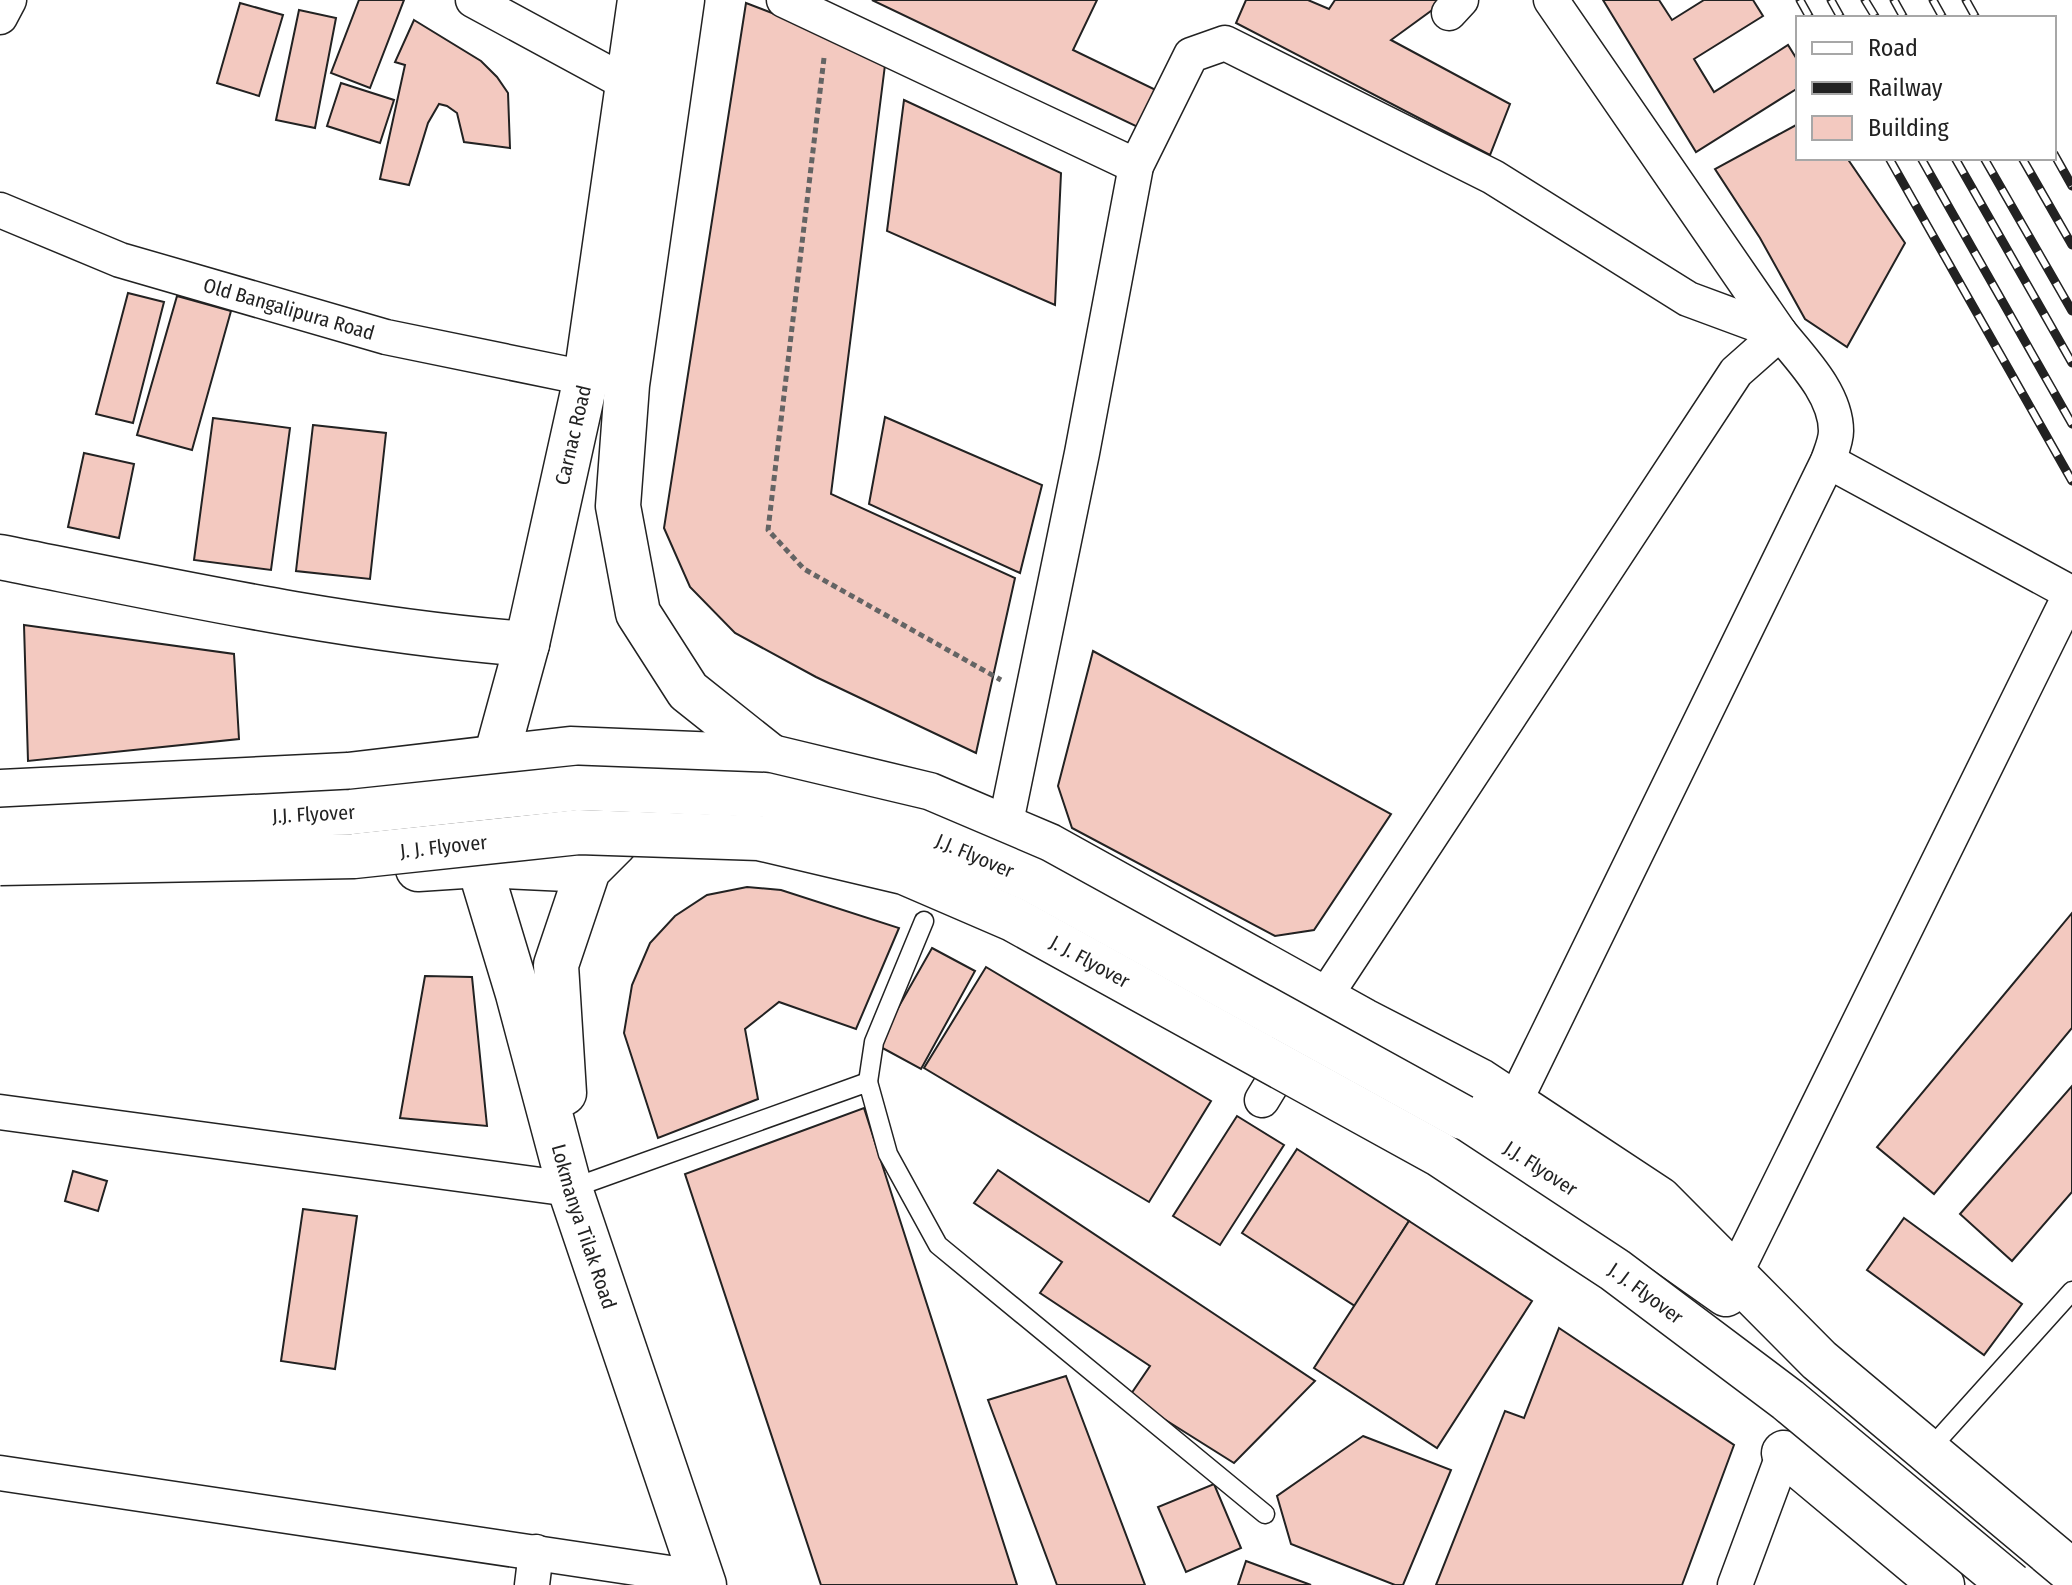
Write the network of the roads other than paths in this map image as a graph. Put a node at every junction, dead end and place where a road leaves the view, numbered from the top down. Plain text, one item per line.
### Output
1 (9, 0) edge
2 (473, 0) edge
3 (640, 0) edge
4 (682, 0) edge
5 (784, 0) edge
6 (1551, 0) edge
7 (0, 17) edge
8 (628, 84) junction
9 (1136, 166) junction
10 (0, 210) edge
11 (1780, 333) junction
12 (586, 378) junction
13 (1828, 461) junction
14 (0, 557) edge
15 (527, 644) junction
16 (496, 757) junction
17 (771, 757) junction
18 (0, 792) edge
19 (1005, 827) junction
20 (0, 830) edge
21 (0, 863) edge
22 (479, 865) junction
23 (588, 870) junction
24 (0, 883) edge
25 (924, 921) dead end
26 (1324, 998) junction
27 (868, 1082) junction
28 (1262, 1100) dead end
29 (1514, 1103) junction
30 (0, 1112) edge
31 (570, 1189) junction
32 (2072, 1291) edge
33 (1743, 1292) junction
34 (1928, 1451) junction
35 (1784, 1453) joint
36 (0, 1473) edge
37 (1265, 1514) dead end
38 (534, 1568) edge
39 (2072, 1572) edge
40 (703, 1581) edge
41 (1735, 1585) edge
42 (1942, 1585) edge
43 (2011, 1585) edge

1 - 7 street
2 - 8 street
3 - 8 main road, Carnac Road
4 - 17 main road
5 - 9 street
6 - 11 street
8 - 12 main road, Carnac Road
9 - 11 street
9 - 19 street
10 - 12 street, Old Bangalipura Road
11 - 13 street
11 - 26 street
12 - 15 main road, Carnac Road
13 - 29 street
13 - 33 street
14 - 15 main road
15 - 16 main road, Carnac Road
16 - 17 main road
16 - 18 main road
16 - 22 main road, Carnac Road
17 - 19 main road
17 - 23 main road
19 - 26 main road
20 - 33 main road, J.J. Flyover, bridge
21 - 43 main road, J. J. Flyover, bridge
22 - 23 main road
22 - 24 main road
22 - 31 main road, Lokmanya Tilak Road
23 - 31 main road
25 - 27 lane
26 - 28 street
26 - 29 main road
27 - 31 lane
27 - 37 lane
29 - 33 main road
30 - 31 street
31 - 40 main road, Lokmanya Tilak Road
32 - 34 lane
33 - 34 main road
34 - 39 main road
35 - 41 street
35 - 42 main road
36 - 38 street
38 - 40 street

